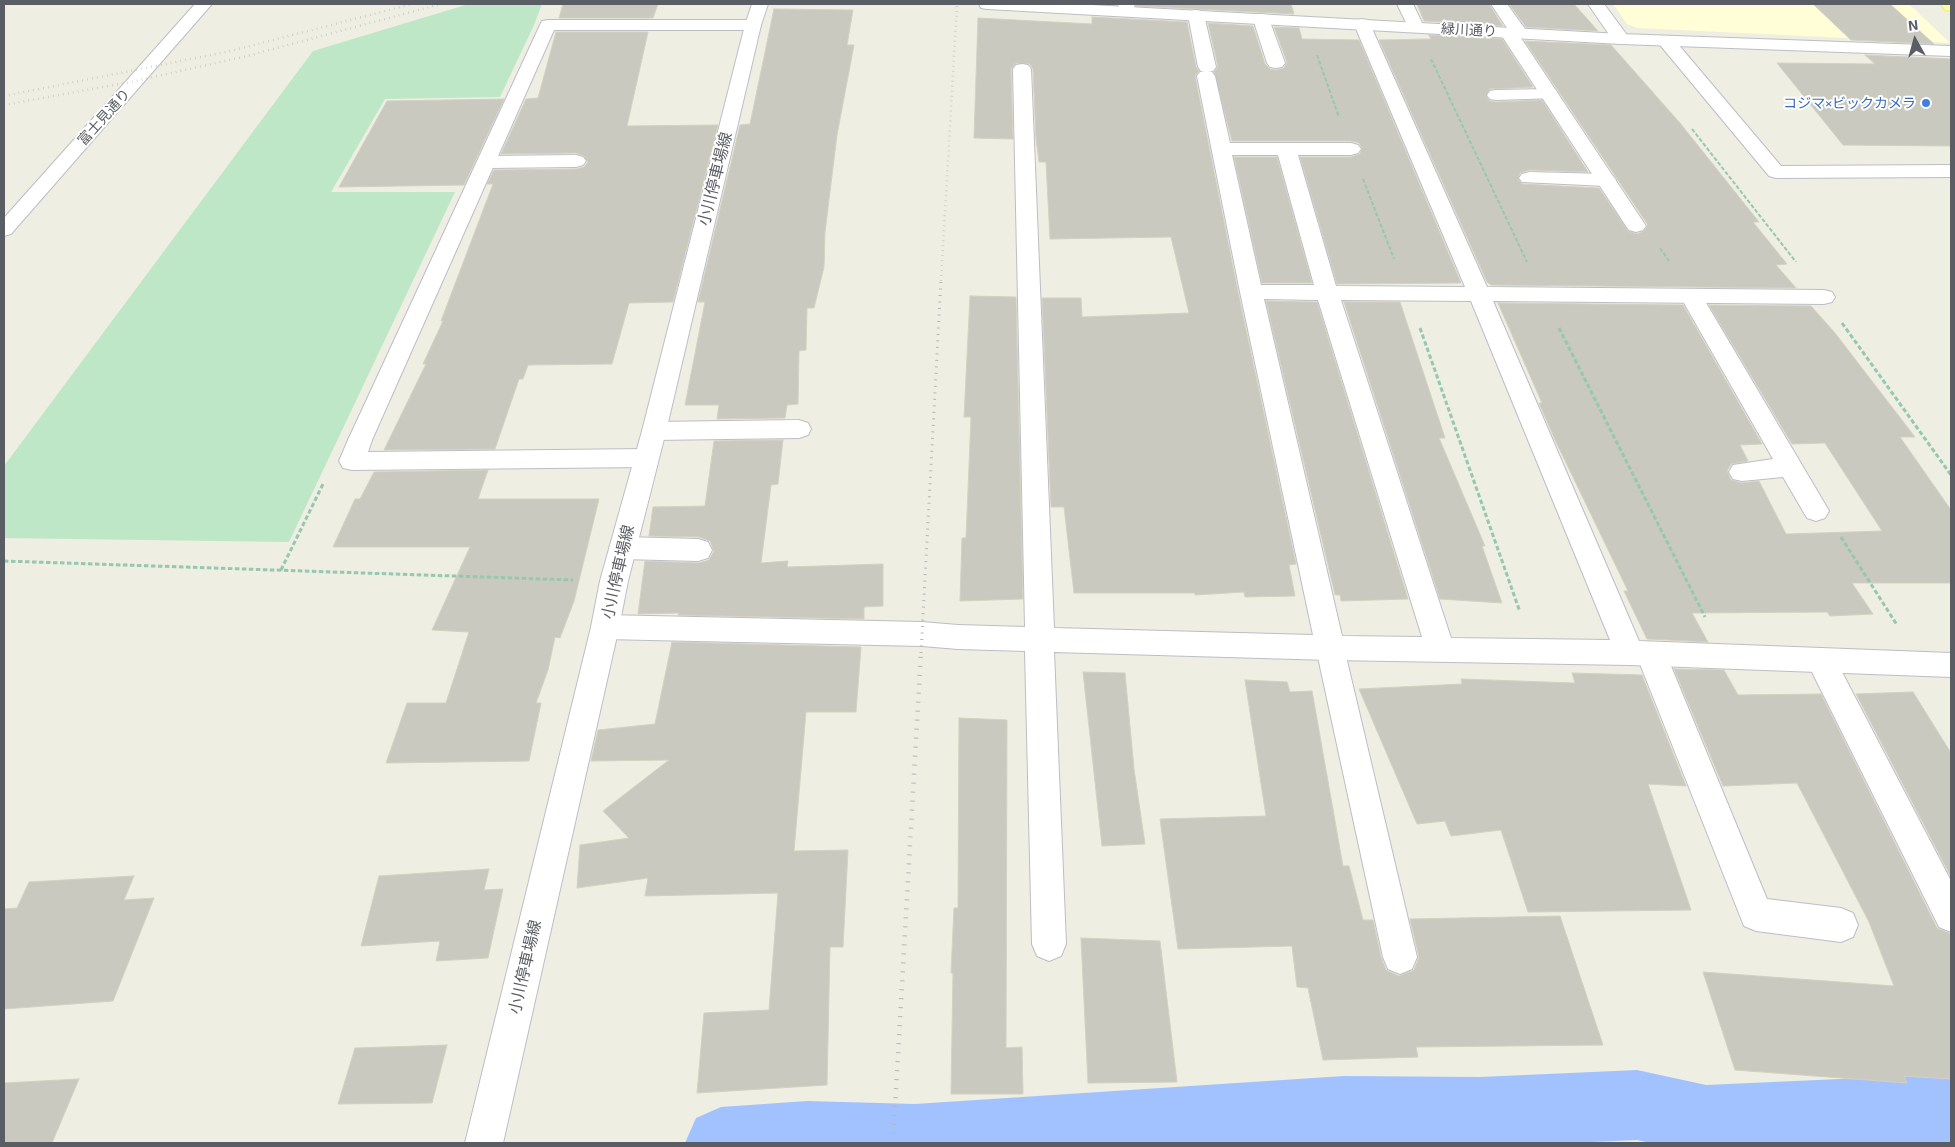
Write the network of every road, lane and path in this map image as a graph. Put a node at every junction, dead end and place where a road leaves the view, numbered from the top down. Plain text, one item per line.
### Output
1 (204, 4) edge
2 (987, 4) edge
3 (1405, 4) edge
4 (1499, 4) edge
5 (1596, 4) edge
6 (1127, 8) edge
7 (757, 14) edge
8 (1196, 15) junction
9 (1261, 19) junction
10 (1305, 21) junction
11 (1362, 24) junction
12 (1416, 27) junction
13 (1514, 33) junction
14 (1621, 39) junction
15 (1666, 40) junction
16 (1951, 51) edge
17 (1429, 54) dead end
18 (1276, 64) dead end
19 (1022, 69) dead end
20 (1549, 94) junction
21 (1496, 95) dead end
22 (1688, 125) dead end
23 (1286, 148) junction
24 (1351, 148) junction
25 (1221, 149) junction
26 (576, 161) dead end
27 (488, 162) junction
28 (1951, 170) edge
29 (1529, 178) dead end
30 (1606, 180) junction
31 (1636, 226) joint
32 (4, 230) edge
33 (1251, 292) junction
34 (1327, 292) junction
35 (1408, 293) junction
36 (1479, 294) junction
37 (1543, 295) junction
38 (1691, 296) junction
39 (1824, 297) junction
40 (799, 430) dead end
41 (654, 431) junction
42 (360, 440) junction
43 (646, 458) junction
44 (1790, 467) junction
45 (1742, 472) dead end
46 (1951, 475) edge
47 (1816, 511) joint
48 (623, 548) junction
49 (698, 550) dead end
50 (4, 562) edge
51 (281, 570) junction
52 (614, 581) junction
53 (605, 627) junction
54 (1039, 640) junction
55 (1330, 648) junction
56 (1440, 649) junction
57 (1533, 651) junction
58 (1641, 654) junction
59 (1726, 657) junction
60 (1821, 660) junction
61 (1921, 664) junction
62 (1951, 665) edge
63 (1951, 915) edge
64 (1841, 925) dead end
65 (1048, 944) dead end
66 (1400, 957) dead end
67 (484, 1141) edge

1 - 32 street, 富士見通り
2 - 6 street, 緑川通り
3 - 12 street
4 - 13 street
5 - 14 street
6 - 8 street, 緑川通り
7 - 27 street
7 - 41 street, 小川停車場線
8 - 9 street, 緑川通り
8 - 25 street
9 - 10 street, 緑川通り
9 - 18 street
10 - 11 street, 緑川通り
10 - 24 path
11 - 12 street, 緑川通り
11 - 36 street
12 - 13 street, 緑川通り
13 - 14 street, 緑川通り
13 - 20 street
14 - 15 street, 緑川通り
15 - 16 street, 緑川通り
15 - 28 street
17 - 37 path
19 - 54 street
20 - 21 street
20 - 30 street
22 - 39 path
23 - 24 street
23 - 25 street
23 - 34 street
24 - 35 path
25 - 33 street
26 - 27 street
27 - 42 street
29 - 30 street
30 - 31 street
31 - 38 path
33 - 34 street
33 - 55 street
34 - 35 street
34 - 56 street
35 - 36 street
35 - 57 path
36 - 37 street
36 - 58 street
37 - 38 street
37 - 59 path
38 - 39 street
38 - 44 street
39 - 46 path
40 - 41 street
41 - 43 street, 小川停車場線
42 - 43 street
42 - 51 path
43 - 48 street, 小川停車場線
44 - 45 street
44 - 47 street
47 - 61 path
48 - 49 street
48 - 52 street, 小川停車場線
50 - 51 path
51 - 52 path
52 - 53 street, 小川停車場線
53 - 54 street
53 - 67 street, 小川停車場線
54 - 55 street
54 - 65 street
55 - 56 street
55 - 66 street
56 - 57 street
57 - 58 street
58 - 59 street
58 - 64 street
59 - 60 street
60 - 61 street
60 - 63 street
61 - 62 street

